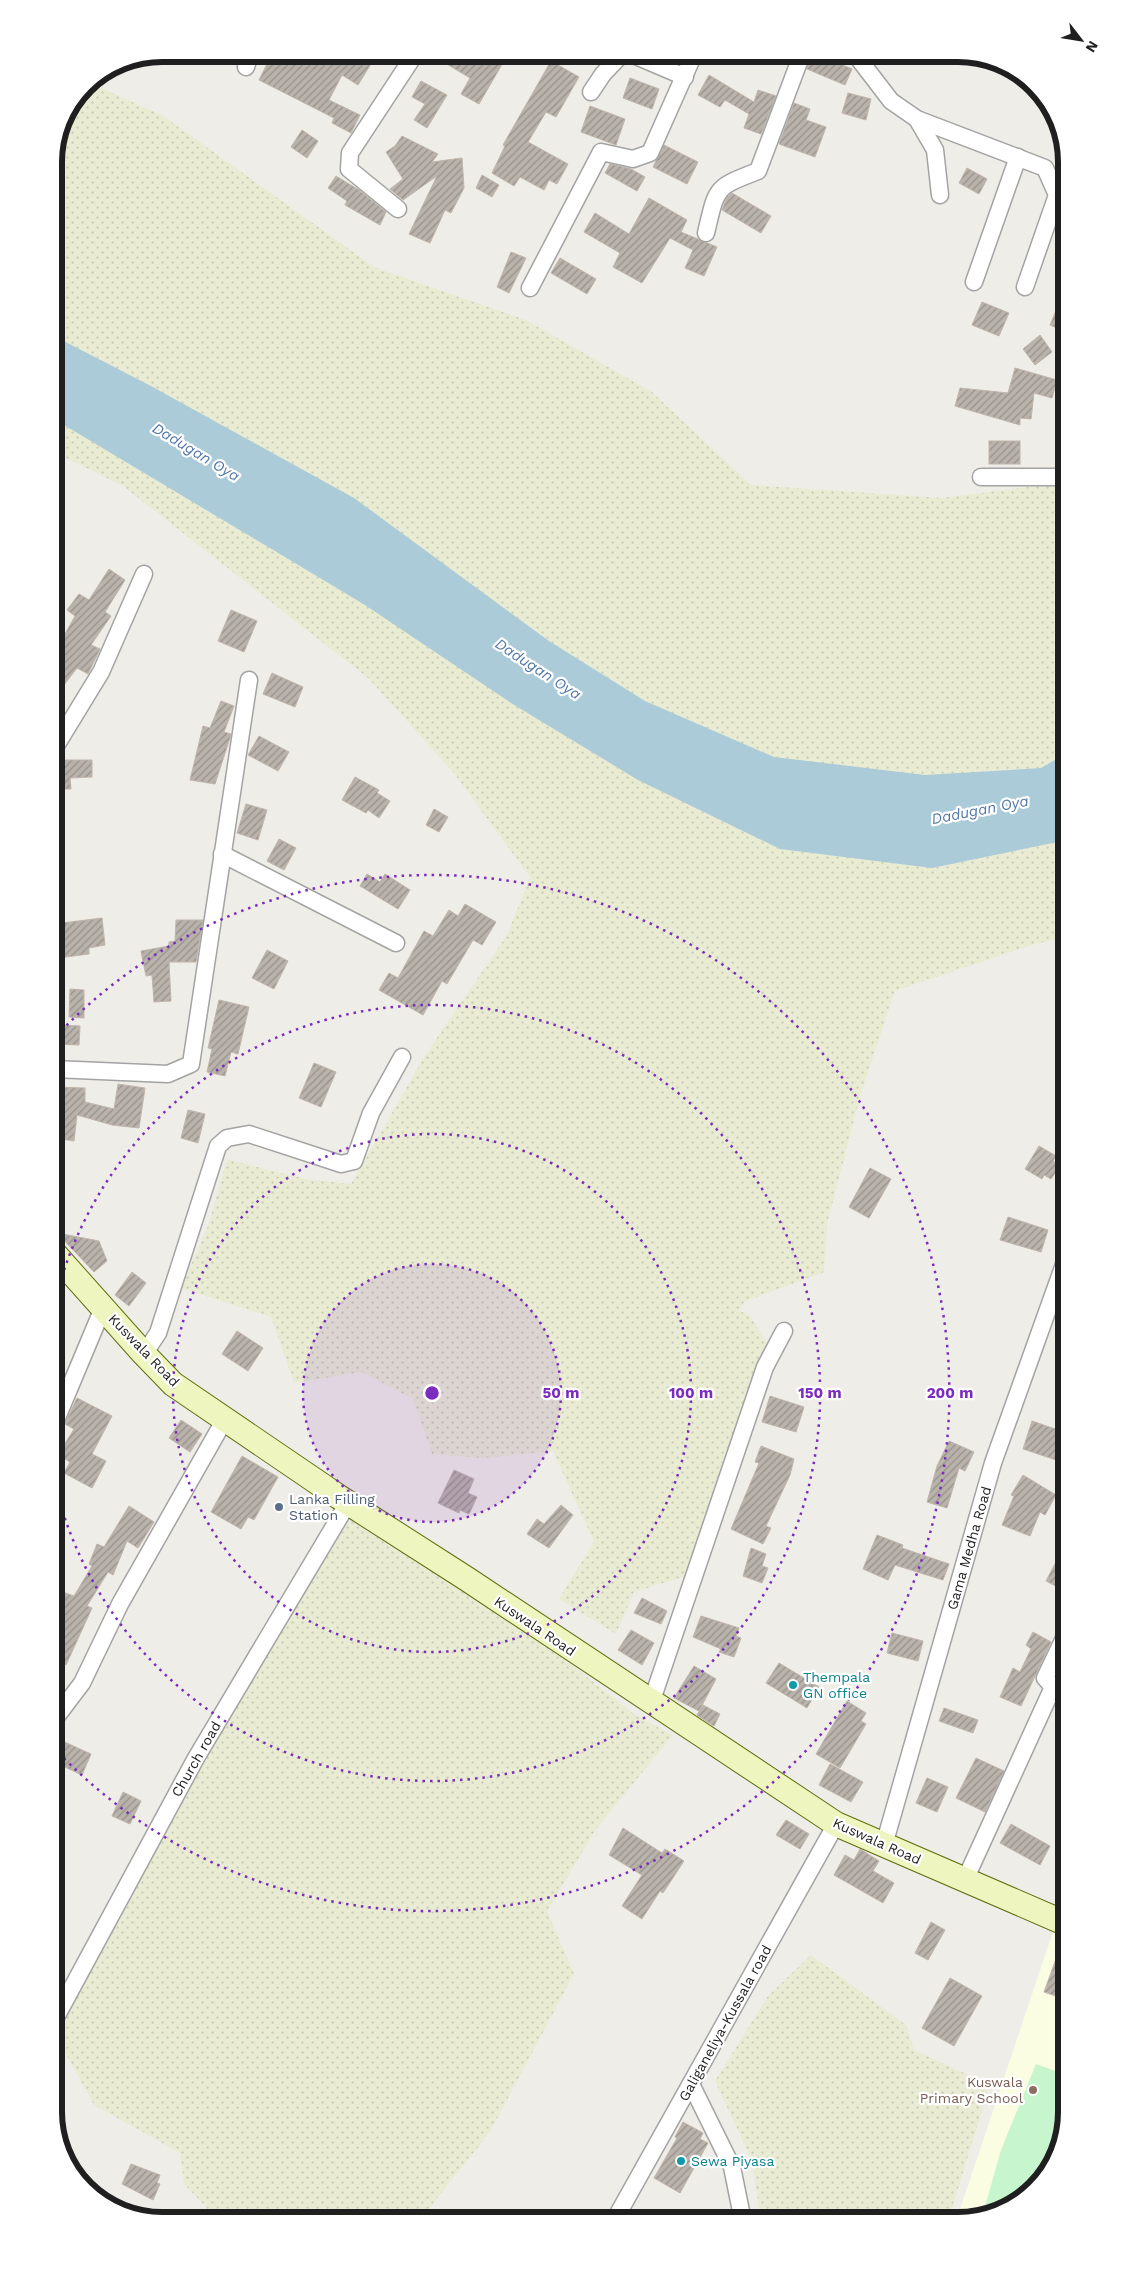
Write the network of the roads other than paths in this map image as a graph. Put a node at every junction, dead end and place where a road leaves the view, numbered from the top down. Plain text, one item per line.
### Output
1 (409, 63) edge
2 (613, 63) edge
3 (652, 63) edge
4 (690, 63) edge
5 (799, 63) edge
6 (862, 63) edge
7 (685, 77) junction
8 (591, 92) dead end
9 (917, 119) junction
10 (1018, 158) junction
11 (940, 195) dead end
12 (398, 209) dead end
13 (706, 232) dead end
14 (974, 282) dead end
15 (530, 288) dead end
16 (1025, 288) dead end
17 (1058, 476) edge
18 (981, 477) dead end
19 (144, 574) dead end
20 (248, 680) dead end
21 (63, 735) edge
22 (222, 854) junction
23 (396, 943) dead end
24 (402, 1057) dead end
25 (63, 1069) edge
26 (62, 1262) edge
27 (1058, 1281) edge
28 (103, 1308) junction
29 (784, 1332) dead end
30 (144, 1354) junction
31 (62, 1405) edge
32 (225, 1419) junction
33 (348, 1504) junction
34 (1058, 1652) edge
35 (1058, 1687) edge
36 (1058, 1692) edge
37 (651, 1702) junction
38 (62, 1709) edge
39 (836, 1824) junction
40 (884, 1845) junction
41 (965, 1880) junction
42 (1058, 1920) edge
43 (62, 2006) edge
44 (691, 2084) junction
45 (619, 2212) edge
46 (741, 2212) edge

1 - 12 street
2 - 8 street
3 - 7 street
4 - 7 street
5 - 13 street
6 - 9 street
7 - 15 street
9 - 10 street
9 - 11 street
10 - 14 street
10 - 16 street
17 - 18 street
19 - 21 street
20 - 22 street
22 - 23 street
22 - 25 street
24 - 30 street
26 - 28 street, Kuswala Road
27 - 40 street, Gama Medha Road
28 - 30 street, Kuswala Road
28 - 31 street
29 - 37 street
30 - 32 street, Kuswala Road
32 - 33 street, Kuswala Road
32 - 38 street
33 - 37 street, Kuswala Road
33 - 43 street, Church road
34 - 35 street
36 - 41 street
37 - 39 street, Kuswala Road
39 - 40 street, Kuswala Road
39 - 44 street, Galiganeliya-Kussala road
40 - 41 street, Kuswala Road
41 - 42 street, Kuswala Road
44 - 45 street, Galiganeliya-Kussala road
44 - 46 street

